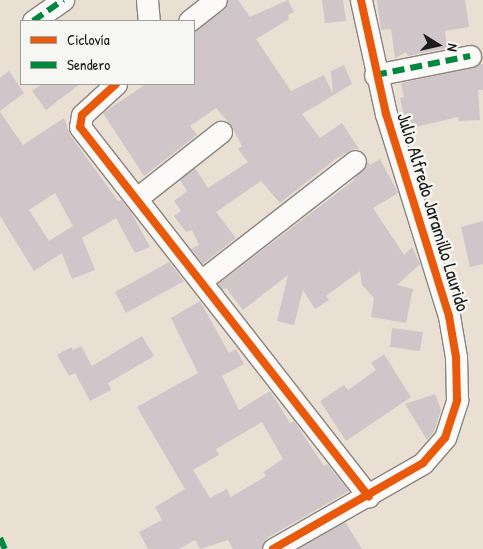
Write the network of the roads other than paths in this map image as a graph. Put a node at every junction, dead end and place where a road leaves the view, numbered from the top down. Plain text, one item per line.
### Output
1 (63, 0) edge
2 (147, 0) edge
3 (216, 0) edge
4 (361, 0) edge
5 (34, 20) edge
6 (148, 20) edge
7 (190, 20) edge
8 (470, 56) dead end
9 (375, 75) junction
10 (115, 85) edge
11 (221, 132) dead end
12 (355, 161) dead end
13 (137, 198) junction
14 (201, 281) junction
15 (369, 497) junction
16 (273, 549) edge

1 - 5 street
2 - 6 street
3 - 7 street
4 - 9 street, Julio Alfredo Jaramillo Laurido
8 - 9 street
9 - 15 street, Julio Alfredo Jaramillo Laurido
10 - 13 street
11 - 13 street
12 - 14 street
13 - 14 street
14 - 15 street
15 - 16 street, Julio Alfredo Jaramillo Laurido

